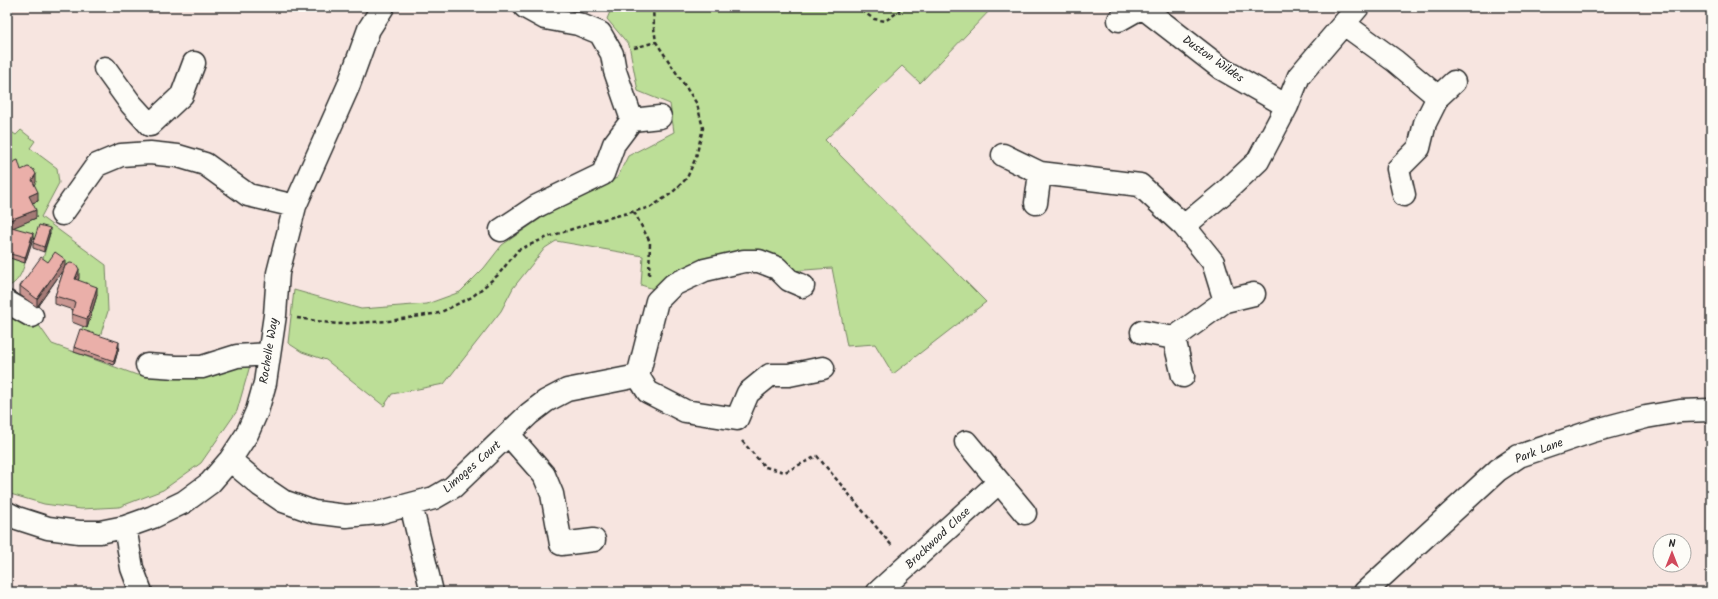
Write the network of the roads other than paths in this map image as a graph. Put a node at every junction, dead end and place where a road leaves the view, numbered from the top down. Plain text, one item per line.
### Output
1 (383, 7) edge
2 (525, 7) edge
3 (1142, 7) edge
4 (1358, 7) edge
5 (1120, 20) dead end
6 (1344, 24) junction
7 (194, 63) dead end
8 (105, 68) dead end
9 (1454, 82) dead end
10 (1438, 97) junction
11 (1287, 106) junction
12 (660, 117) dead end
13 (150, 118) junction
14 (632, 120) junction
15 (150, 153) junction
16 (1003, 155) dead end
17 (1040, 173) junction
18 (1404, 195) dead end
19 (1036, 203) dead end
20 (295, 206) junction
21 (62, 214) dead end
22 (1184, 226) junction
23 (501, 230) dead end
24 (803, 286) dead end
25 (1254, 294) dead end
26 (1226, 301) junction
27 (7, 302) edge
28 (32, 316) dead end
29 (1142, 332) dead end
30 (1174, 338) junction
31 (269, 354) junction
32 (147, 365) dead end
33 (823, 368) dead end
34 (638, 376) junction
35 (1183, 376) dead end
36 (1711, 410) edge
37 (509, 435) junction
38 (966, 442) dead end
39 (230, 460) junction
40 (998, 483) junction
41 (411, 505) junction
42 (1025, 513) dead end
43 (7, 514) edge
44 (125, 527) junction
45 (594, 540) dead end
46 (141, 592) edge
47 (432, 592) edge
48 (878, 592) edge
49 (1365, 592) edge

1 - 20 street, Rochelle Way
2 - 14 street
3 - 5 street, Duston Wildes
3 - 11 street, Duston Wildes
4 - 6 street
6 - 10 street
6 - 11 street
7 - 13 street
8 - 13 street
9 - 10 street
10 - 18 street
11 - 22 street
12 - 14 street
13 - 15 street
14 - 23 street
15 - 20 street
15 - 21 street
16 - 17 street
17 - 19 street
17 - 22 street
20 - 31 street, Rochelle Way
22 - 26 street
24 - 34 street
25 - 26 street
26 - 30 street
27 - 28 street
29 - 30 street
30 - 35 street
31 - 32 street
31 - 39 street, Rochelle Way
33 - 34 street
34 - 37 street, Limoges Court
36 - 49 street, Park Lane
37 - 41 street, Limoges Court
37 - 45 street, Limoges Court
38 - 40 street
39 - 41 street, Limoges Court
39 - 44 street, Rochelle Way
40 - 42 street
40 - 48 street, Brockwood Close
41 - 47 street
43 - 44 street, Rochelle Way
44 - 46 street

